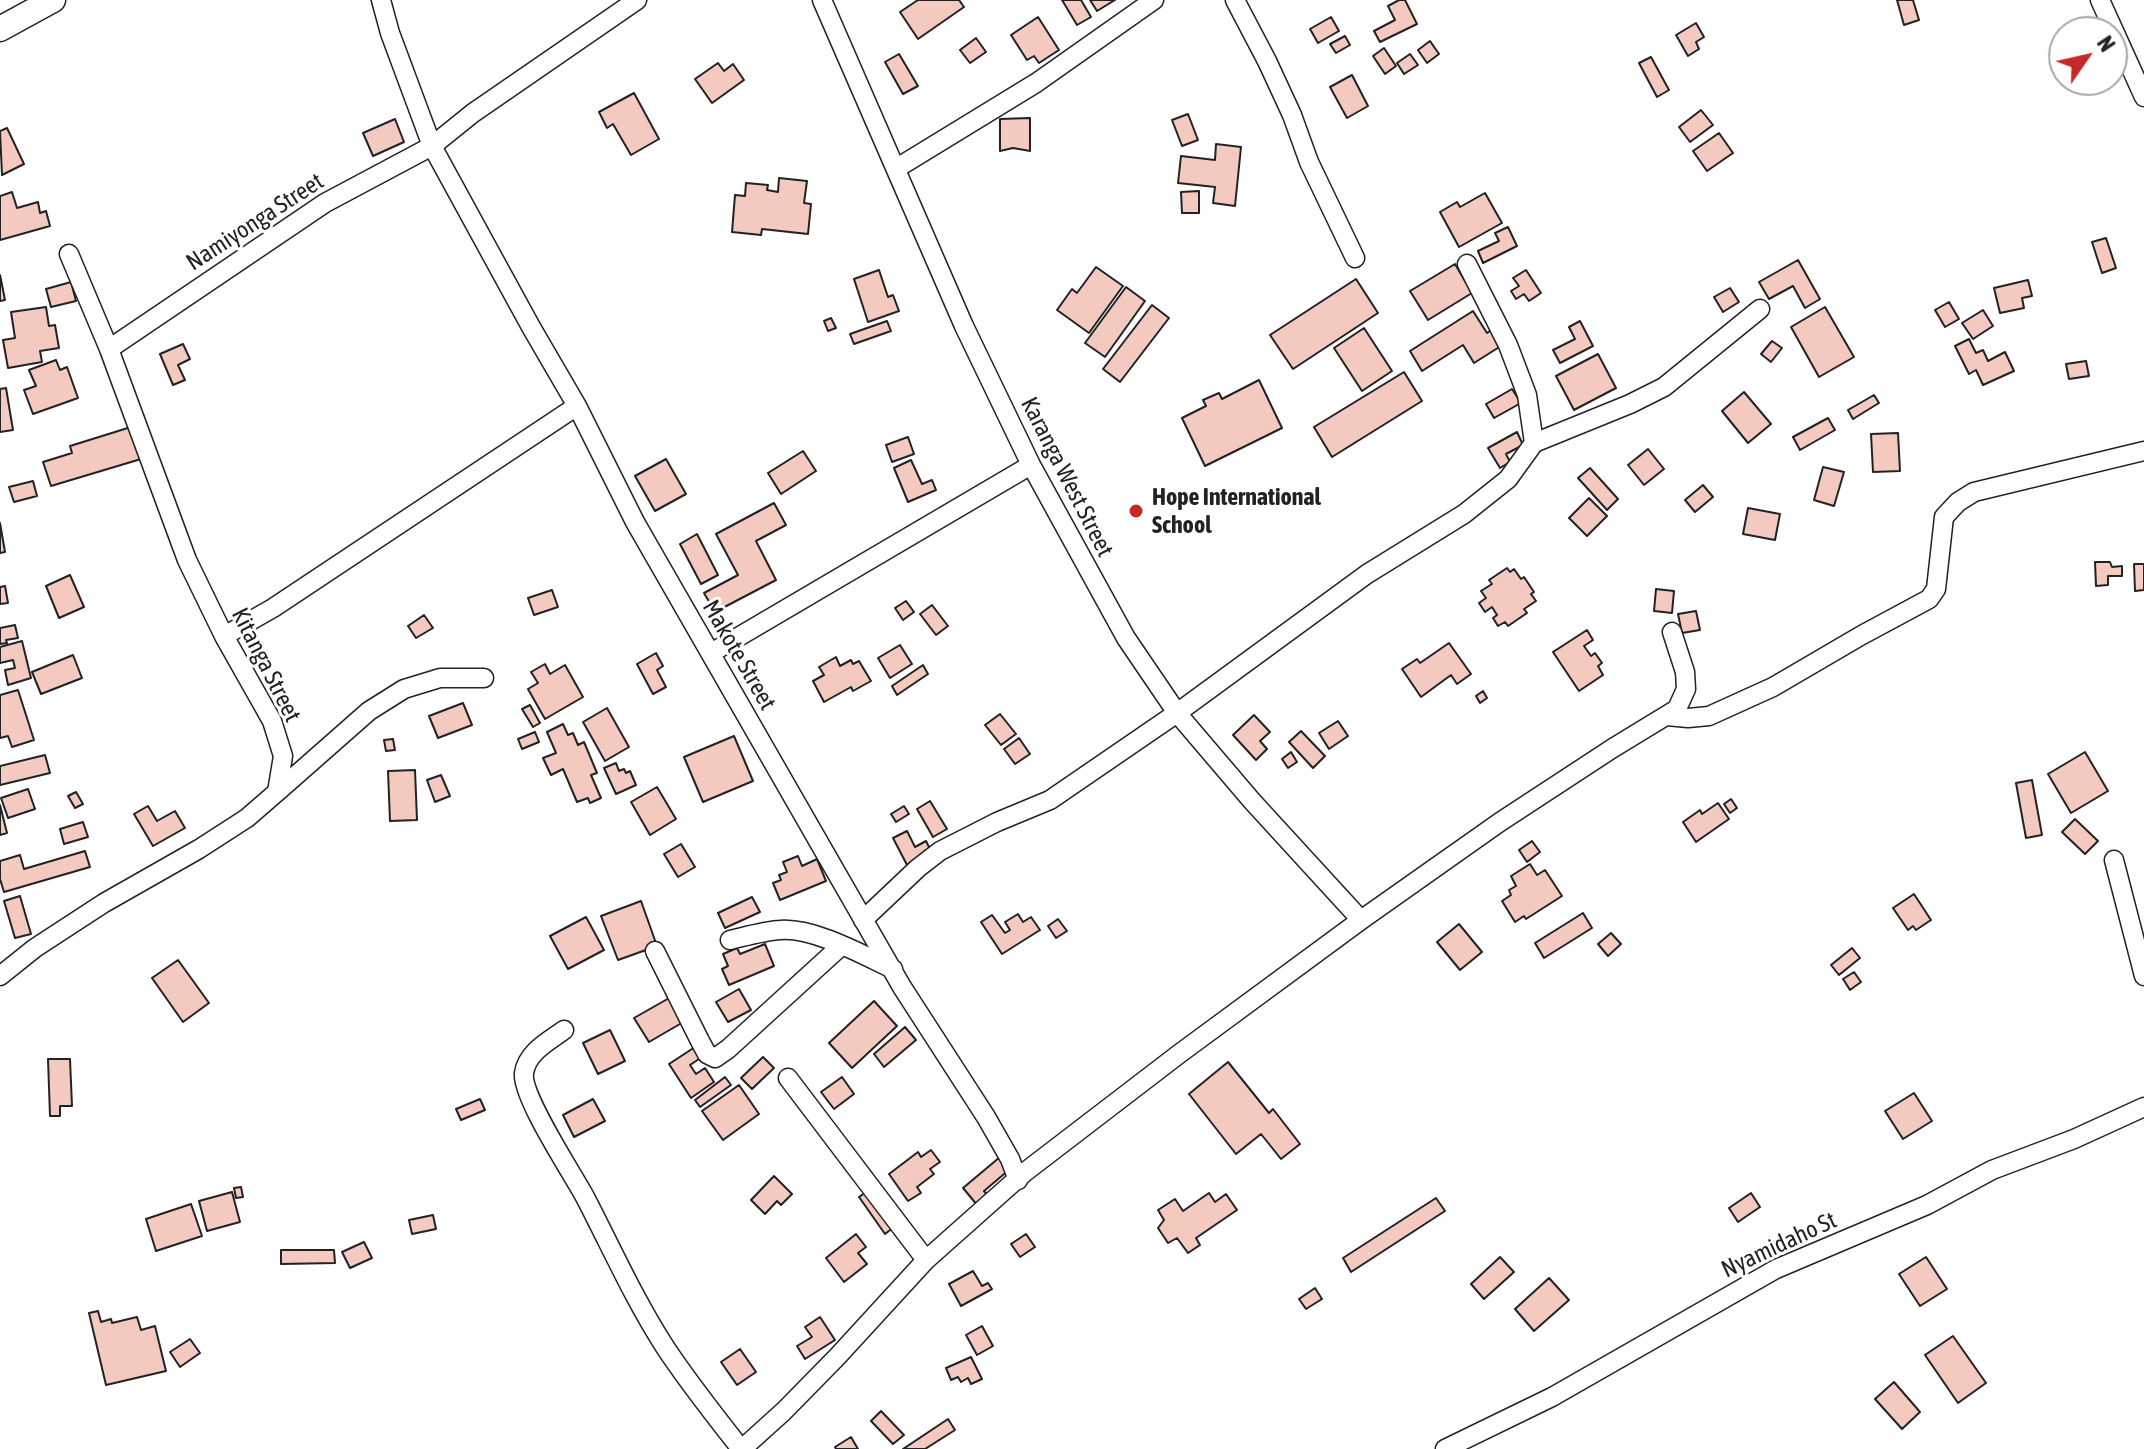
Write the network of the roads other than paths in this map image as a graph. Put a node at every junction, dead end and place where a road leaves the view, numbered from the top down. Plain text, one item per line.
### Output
1 (53, 0) edge
2 (381, 0) edge
3 (637, 0) edge
4 (822, 0) edge
5 (1154, 0) edge
6 (1235, 0) edge
7 (2100, 0) edge
8 (0, 29) edge
9 (2144, 97) edge
10 (432, 146) junction
11 (897, 168) junction
12 (69, 254) dead end
13 (1355, 258) dead end
14 (1467, 264) dead end
15 (1760, 309) dead end
16 (109, 349) junction
17 (577, 406) junction
18 (1534, 443) junction
19 (2144, 451) edge
20 (1031, 465) junction
21 (1672, 632) dead end
22 (224, 636) junction
23 (711, 653) junction
24 (484, 678) dead end
25 (1177, 713) junction
26 (1667, 716) junction
27 (277, 792) junction
28 (2114, 860) dead end
29 (863, 920) junction
30 (1361, 920) junction
31 (730, 940) dead end
32 (841, 946) junction
33 (655, 951) dead end
34 (893, 969) junction
35 (0, 976) edge
36 (2144, 976) edge
37 (564, 1030) dead end
38 (788, 1078) dead end
39 (2144, 1107) edge
40 (1018, 1180) junction
41 (926, 1260) junction
42 (742, 1449) edge
43 (1445, 1449) edge

1 - 8 street
2 - 10 street, Makote Street
3 - 10 street
4 - 11 street, Karanga West Street
5 - 11 street
6 - 13 street
7 - 9 street
10 - 16 street, Namiyonga Street
10 - 17 street, Makote Street
11 - 20 street, Karanga West Street
12 - 16 street, Kitanga Street
14 - 18 street
15 - 18 street
16 - 22 street, Kitanga Street
17 - 22 street
17 - 23 street, Makote Street
18 - 25 street
19 - 26 street
20 - 23 street
20 - 25 street, Karanga West Street
21 - 26 street
22 - 27 street, Kitanga Street
23 - 29 street, Makote Street
24 - 27 street
25 - 29 street
25 - 30 street, Karanga West Street
26 - 30 street
27 - 35 street
28 - 36 street
29 - 34 street, Makote Street
30 - 40 street
31 - 32 street
32 - 33 street
32 - 34 street
34 - 40 street, Makote Street
37 - 42 street
38 - 41 street
39 - 43 street, Nyamidaho St
40 - 41 street
41 - 42 street

